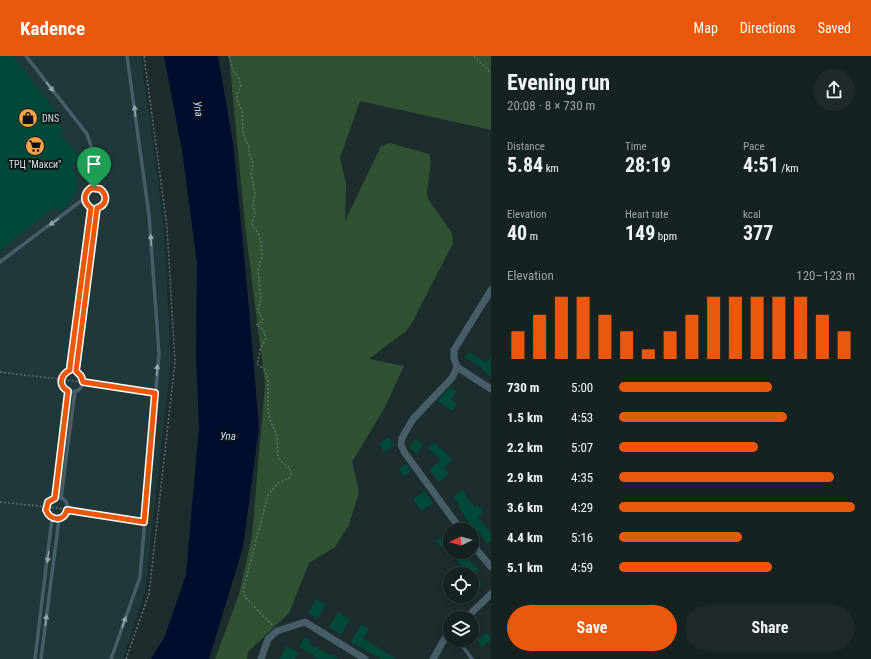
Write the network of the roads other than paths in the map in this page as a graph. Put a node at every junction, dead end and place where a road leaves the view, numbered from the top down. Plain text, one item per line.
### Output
1 (26, 56) edge
2 (127, 56) edge
3 (94, 188) junction
4 (85, 198) junction
5 (91, 208) junction
6 (97, 208) junction
7 (0, 262) edge
8 (491, 290) edge
9 (457, 368) junction
10 (70, 370) junction
11 (76, 371) junction
12 (491, 389) edge
13 (68, 391) junction
14 (75, 391) junction
15 (55, 498) junction
16 (61, 498) junction
17 (52, 518) junction
18 (58, 519) junction
19 (456, 523) edge
20 (479, 552) edge
21 (491, 567) edge
22 (491, 594) edge
23 (473, 611) edge
24 (443, 642) edge
25 (463, 647) edge
26 (34, 659) edge
27 (41, 659) edge
28 (111, 659) edge
29 (260, 659) edge
30 (365, 659) edge
31 (433, 659) edge
32 (472, 659) edge

1 -> 3 lane
28 -> 2 lane
3 - 4 lane
3 - 6 lane
4 - 5 lane
4 -> 7 lane
5 - 6 lane
5 - 10 lane
6 - 11 lane
8 - 9 street
9 - 12 street
9 - 19 street
10 - 11 lane
10 - 13 lane
11 - 14 lane
13 - 14 lane
13 - 15 lane
14 - 16 lane
15 - 16 lane
15 - 17 lane
16 - 18 lane
17 - 18 lane
17 -> 26 lane
27 -> 18 lane
20 - 21 street
22 - 23 street
24 - 31 street
25 - 32 lane
29 - 30 street

